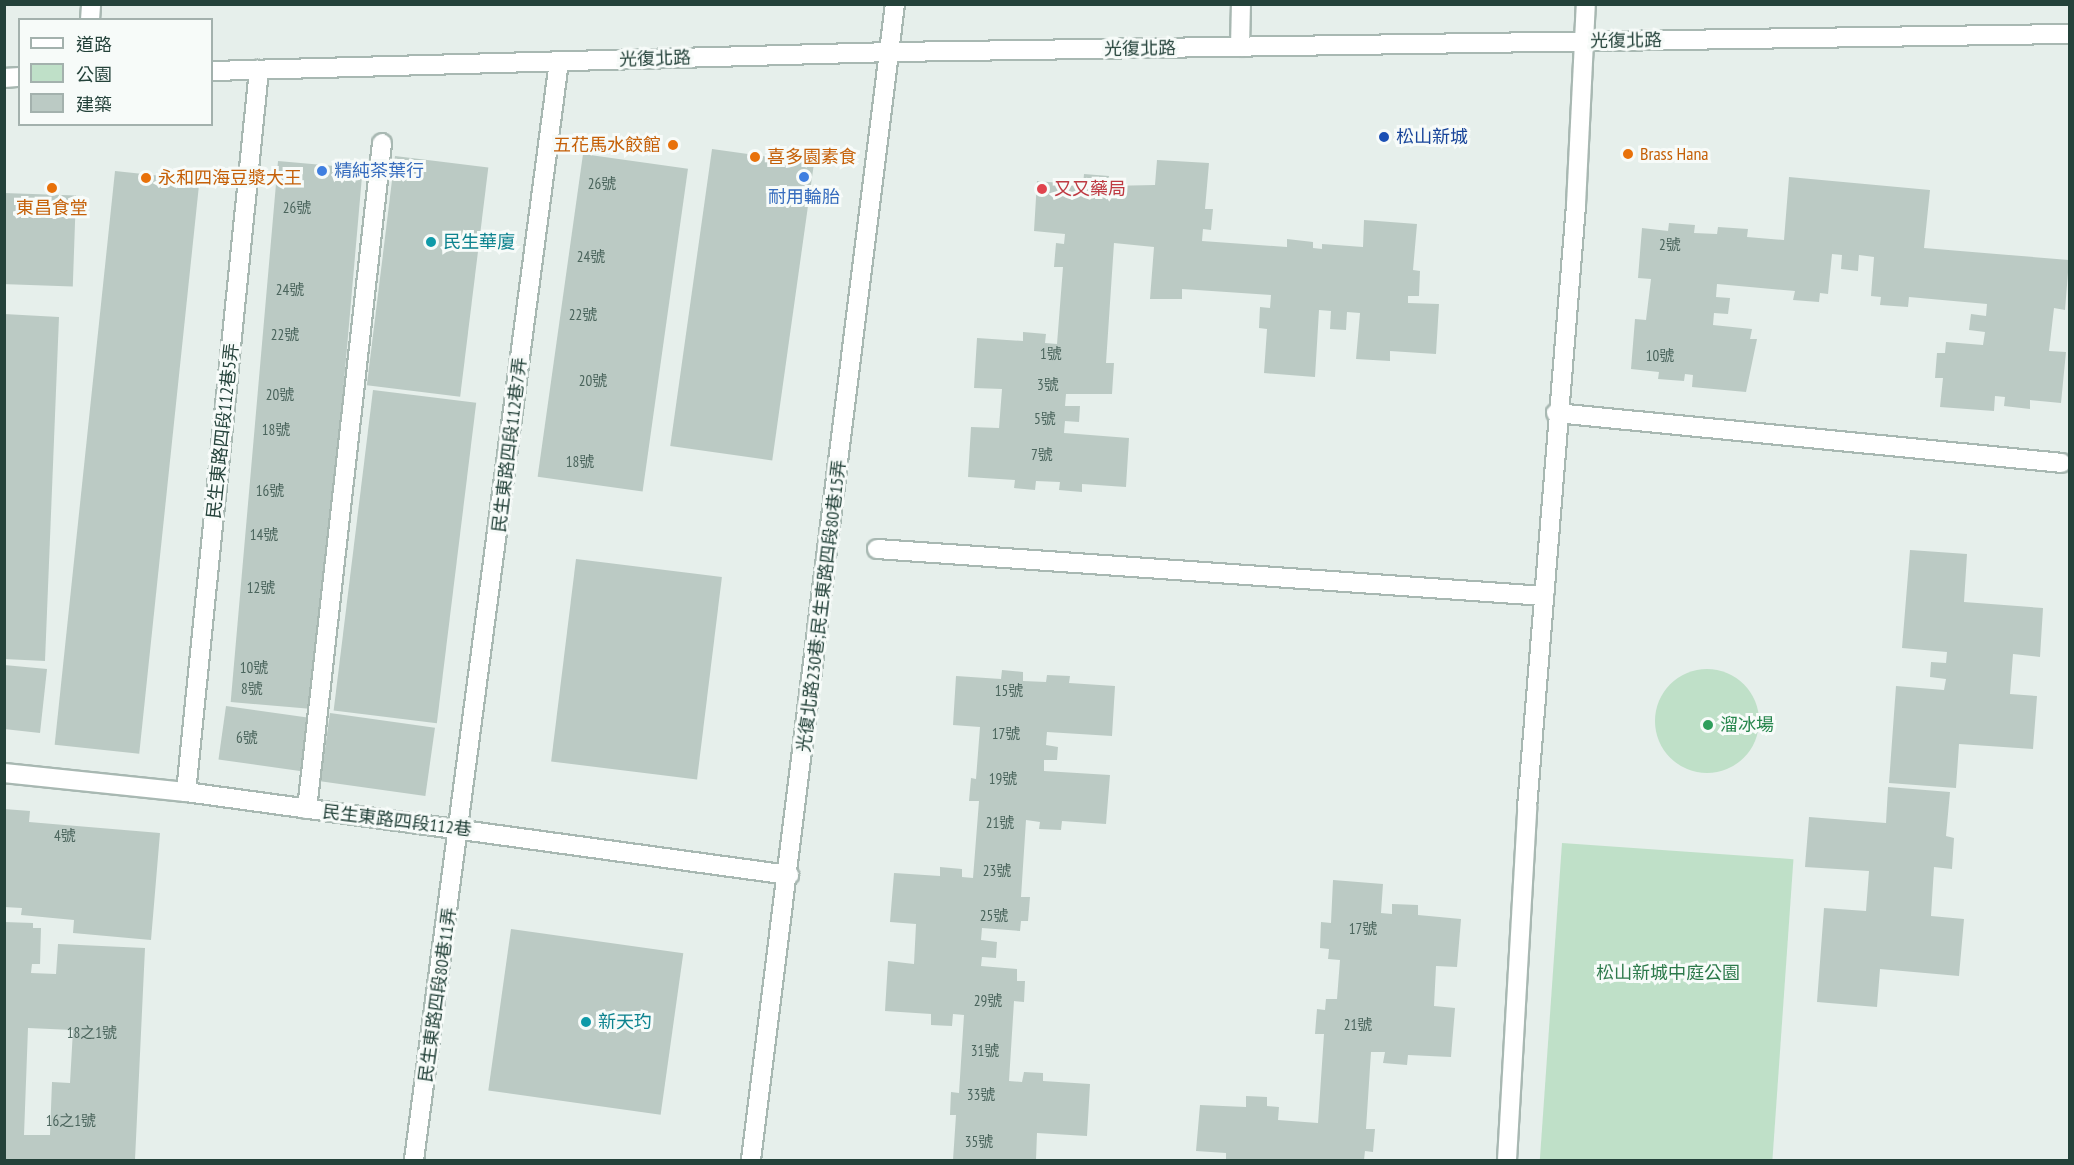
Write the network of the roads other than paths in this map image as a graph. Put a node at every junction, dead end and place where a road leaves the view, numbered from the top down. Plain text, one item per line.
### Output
1 (895, 4) edge
2 (1241, 4) edge
3 (1586, 4) edge
4 (2070, 34) edge
5 (1585, 42) junction
6 (1240, 47) junction
7 (893, 52) junction
8 (559, 62) junction
9 (259, 70) junction
10 (213, 71) edge
11 (382, 143) dead end
12 (1556, 413) junction
13 (2062, 463) dead end
14 (877, 549) dead end
15 (1544, 596) junction
16 (4, 773) edge
17 (186, 792) junction
18 (307, 809) junction
19 (461, 829) junction
20 (789, 875) junction
21 (414, 1161) edge
22 (751, 1161) edge
23 (1507, 1161) edge

1 - 7 street, 光復北路230巷;民生東路四段80巷15弄
2 - 6 street
3 - 5 street
4 - 5 street, 光復北路
5 - 6 street, 光復北路
5 - 12 street
6 - 7 street, 光復北路
7 - 8 street, 光復北路
7 - 20 street, 光復北路230巷;民生東路四段80巷15弄
8 - 9 street, 光復北路
8 - 19 street, 民生東路四段112巷7弄
9 - 10 street, 光復北路
9 - 17 street, 民生東路四段112巷5弄
11 - 18 street
12 - 13 street
12 - 15 street
14 - 15 street
15 - 23 street
16 - 17 street, 民生東路四段112巷
17 - 18 street, 民生東路四段112巷
18 - 19 street, 民生東路四段112巷
19 - 20 street, 民生東路四段112巷
19 - 21 street, 民生東路四段80巷11弄
20 - 22 street, 光復北路230巷;民生東路四段80巷15弄

